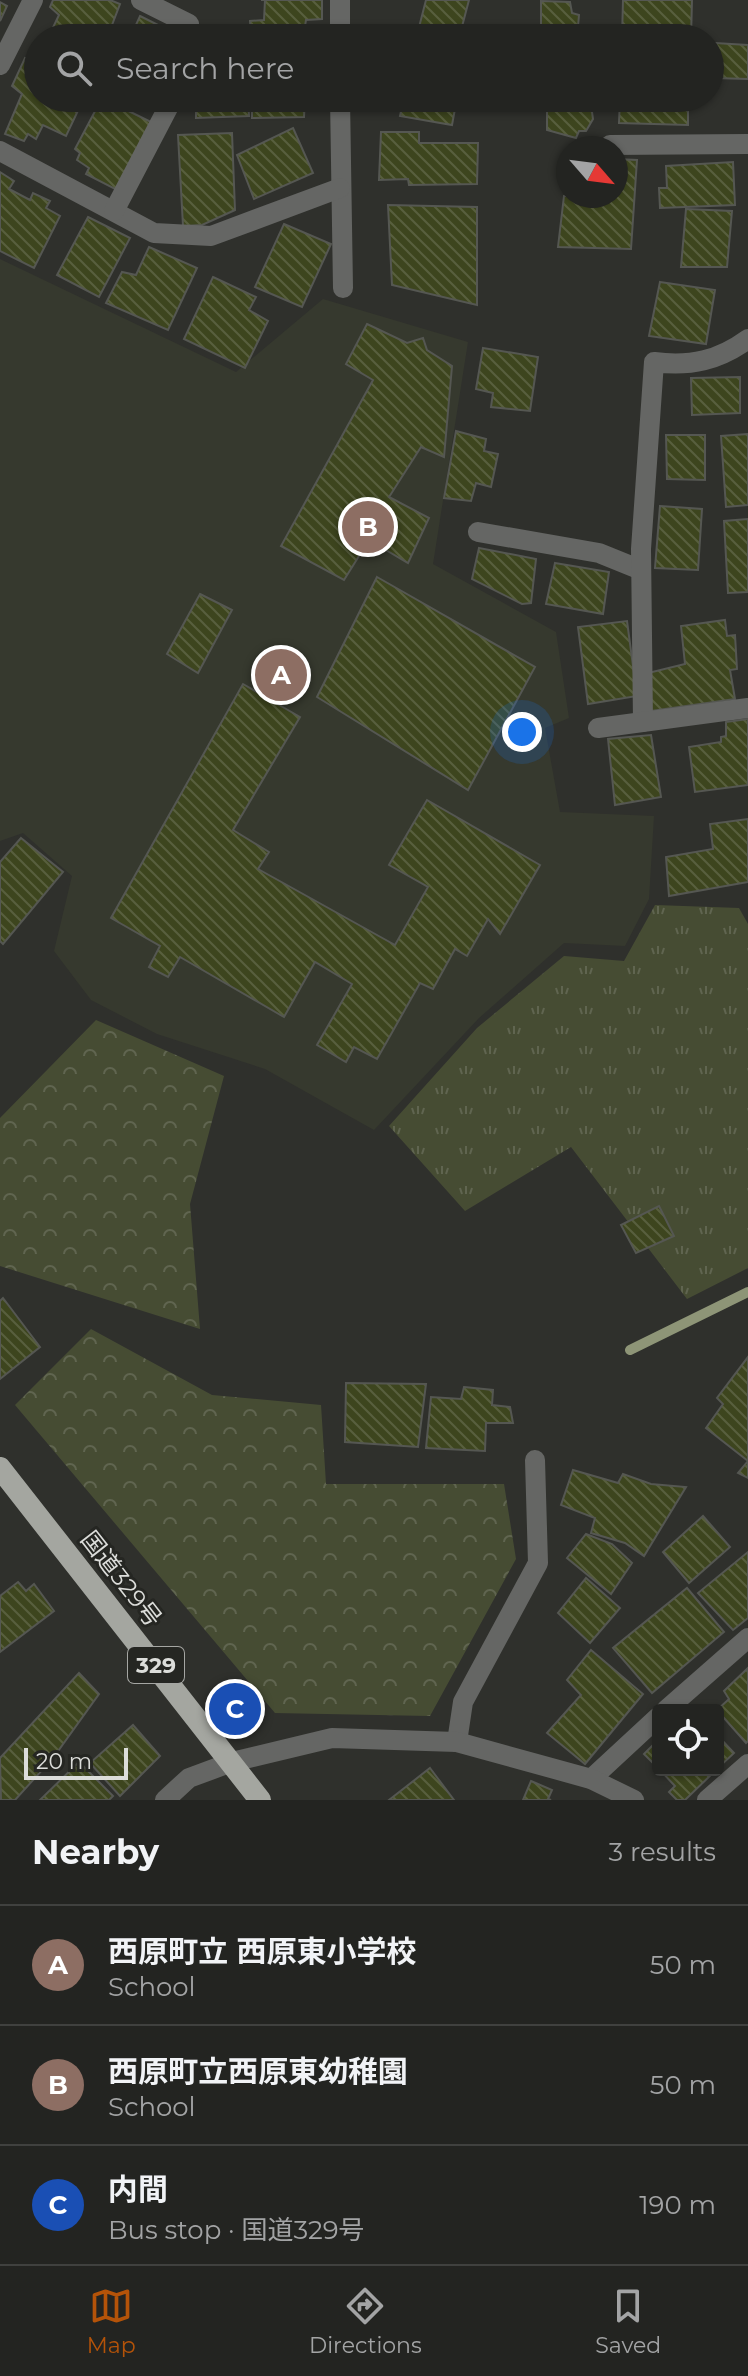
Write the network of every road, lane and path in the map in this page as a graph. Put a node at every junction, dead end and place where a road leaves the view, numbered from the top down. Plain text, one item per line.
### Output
1 (33, 0) edge
2 (141, 0) edge
3 (340, 0) edge
4 (189, 24) dead end
5 (340, 24) edge
6 (0, 65) edge
7 (166, 112) edge
8 (340, 112) edge
9 (748, 144) edge
10 (628, 145) edge
11 (0, 151) edge
12 (340, 188) junction
13 (114, 211) junction
14 (343, 288) dead end
15 (748, 339) edge
16 (478, 532) dead end
17 (641, 570) junction
18 (748, 708) edge
19 (643, 722) junction
20 (598, 728) dead end
21 (535, 1460) dead end
22 (0, 1468) edge
23 (748, 1638) edge
24 (673, 1704) edge
25 (652, 1723) edge
26 (457, 1742) junction
27 (232, 1762) junction
28 (748, 1764) edge
29 (591, 1779) junction
30 (165, 1800) edge
31 (260, 1800) edge
32 (634, 1800) edge
33 (707, 1800) edge

1 - 6 street
2 - 4 street
3 - 5 street
7 - 13 street
8 - 12 street
9 - 10 street
11 - 13 street
12 - 13 street
12 - 14 street
15 - 17 street
16 - 17 street
17 - 19 street
18 - 19 street
19 - 20 street
21 - 26 street
22 - 27 highway, 国道329号 / 329
23 - 24 street
25 - 29 street
26 - 27 street
26 - 29 street
27 - 30 street
27 - 31 highway, 国道329号 / 329
28 - 33 street
29 - 32 street

